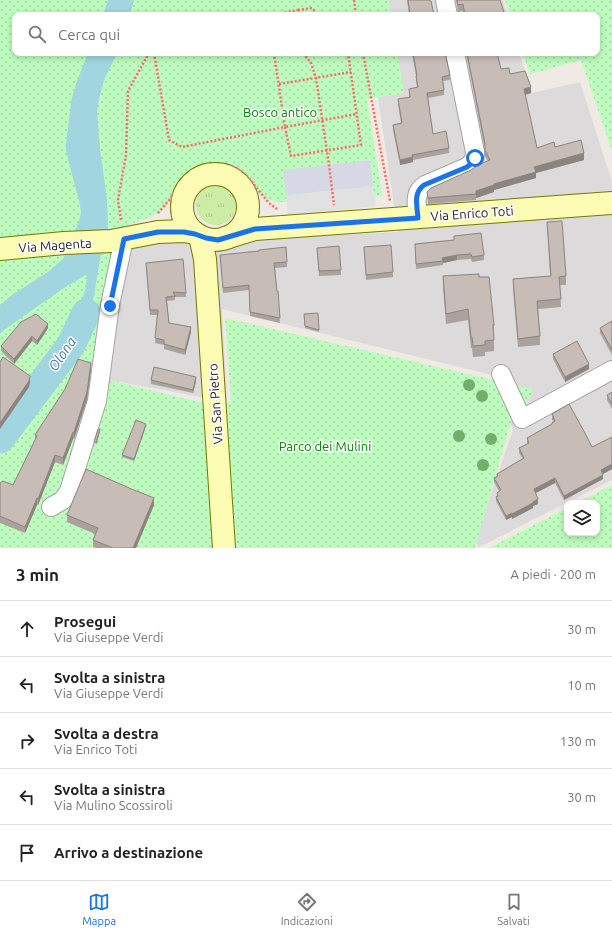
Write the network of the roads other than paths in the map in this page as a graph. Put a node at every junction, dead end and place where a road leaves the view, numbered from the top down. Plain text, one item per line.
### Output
1 (445, 0) edge
2 (447, 12) edge
3 (456, 56) edge
4 (185, 191) junction
5 (246, 196) junction
6 (612, 203) edge
7 (418, 218) junction
8 (281, 219) junction
9 (122, 239) junction
10 (207, 241) junction
11 (0, 249) edge
12 (612, 370) edge
13 (501, 374) dead end
14 (51, 508) dead end
15 (224, 548) edge

1 - 2 street
3 - 7 street
4 - 5 street, Via Enrico Toti
4 - 9 street, Via Enrico Toti
4 - 10 street
5 - 8 street, Via Enrico Toti
5 - 10 street
6 - 7 street, Via Enrico Toti
7 - 8 street, Via Enrico Toti
8 - 10 street, Via Enrico Toti
9 - 10 street, Via Enrico Toti
9 - 11 street, Via Magenta
9 - 14 street
10 - 15 street, Via San Pietro
12 - 13 street

